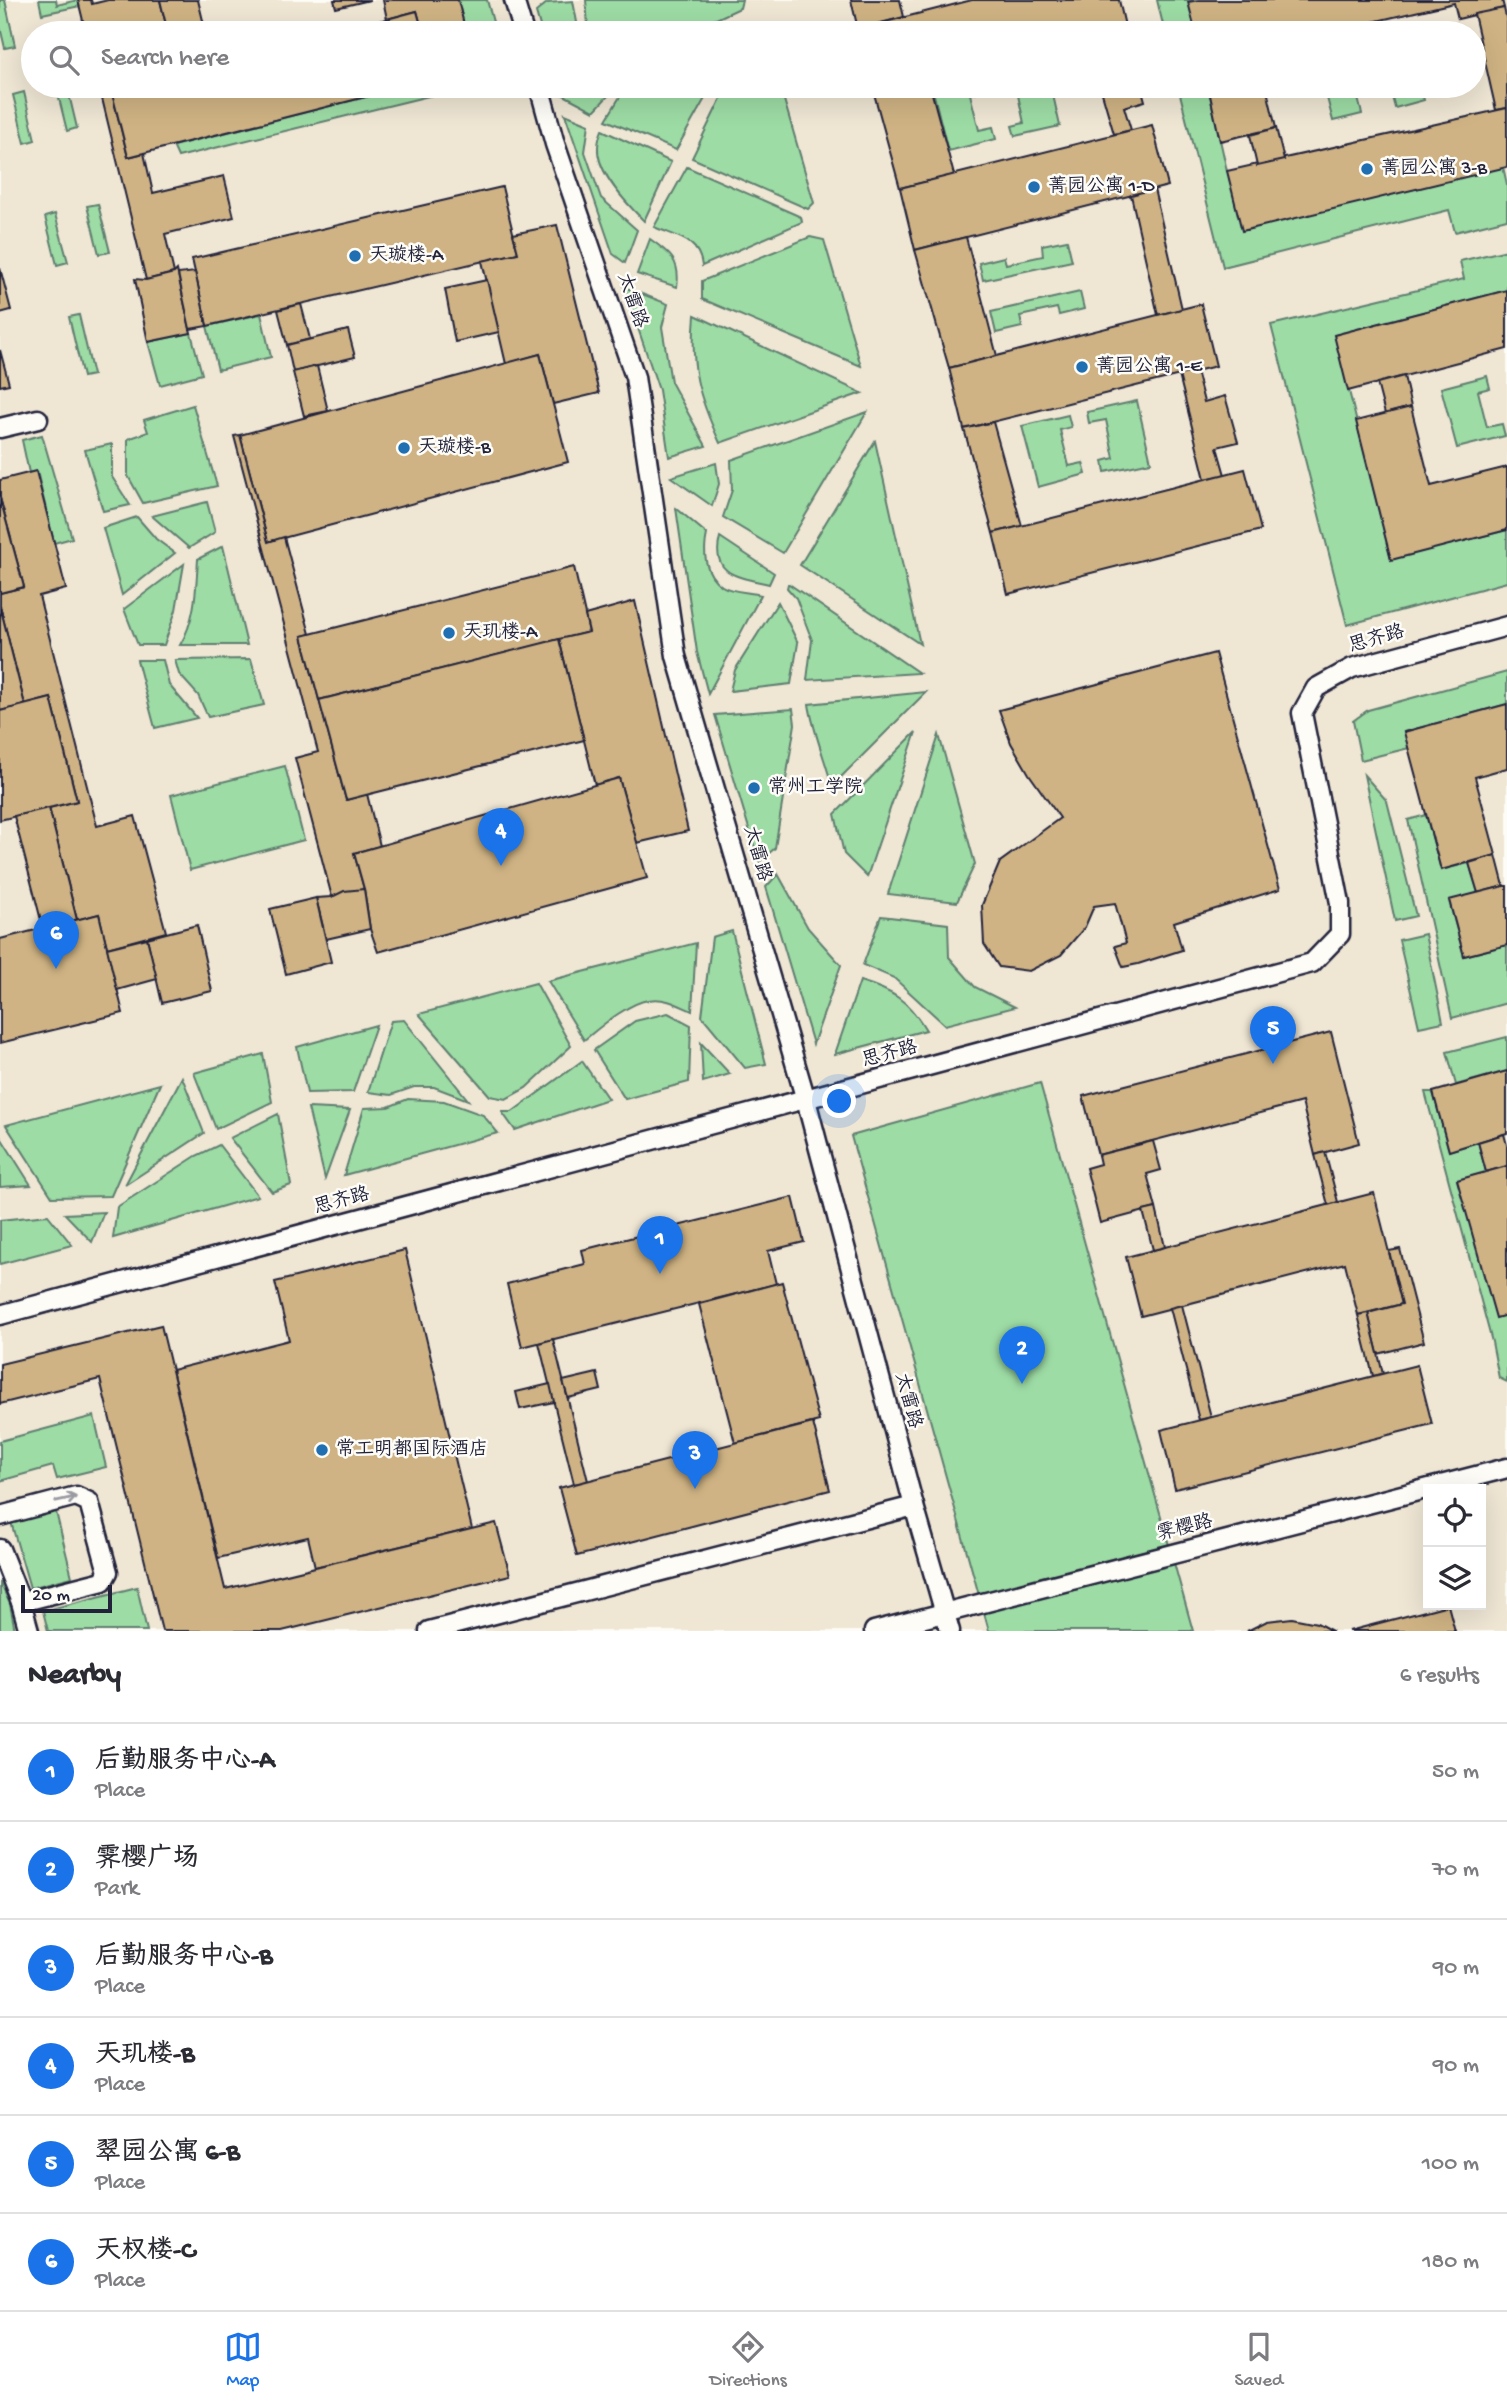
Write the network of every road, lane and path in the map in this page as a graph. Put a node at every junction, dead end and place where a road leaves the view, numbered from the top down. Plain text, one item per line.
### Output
1 (514, 0) edge
2 (520, 21) edge
3 (542, 98) edge
4 (38, 419) dead end
5 (0, 428) edge
6 (1507, 626) edge
7 (806, 1100) junction
8 (0, 1315) edge
9 (1507, 1468) edge
10 (914, 1506) junction
11 (0, 1516) edge
12 (0, 1549) edge
13 (21, 1602) junction
14 (946, 1613) junction
15 (29, 1631) edge
16 (429, 1631) edge
17 (874, 1631) edge
18 (950, 1631) edge

1 - 2 lane
3 - 7 lane, 太雷路
4 - 5 lane
6 - 7 lane, 思齐路
7 - 8 lane, 思齐路
7 - 10 lane, 太雷路
9 - 14 lane, 霁樱路
10 - 14 lane, 太雷路
10 - 16 lane
11 -> 13 lane
12 - 13 lane
13 - 15 lane
14 - 17 lane, 霁樱路
14 - 18 lane, 太雷路

